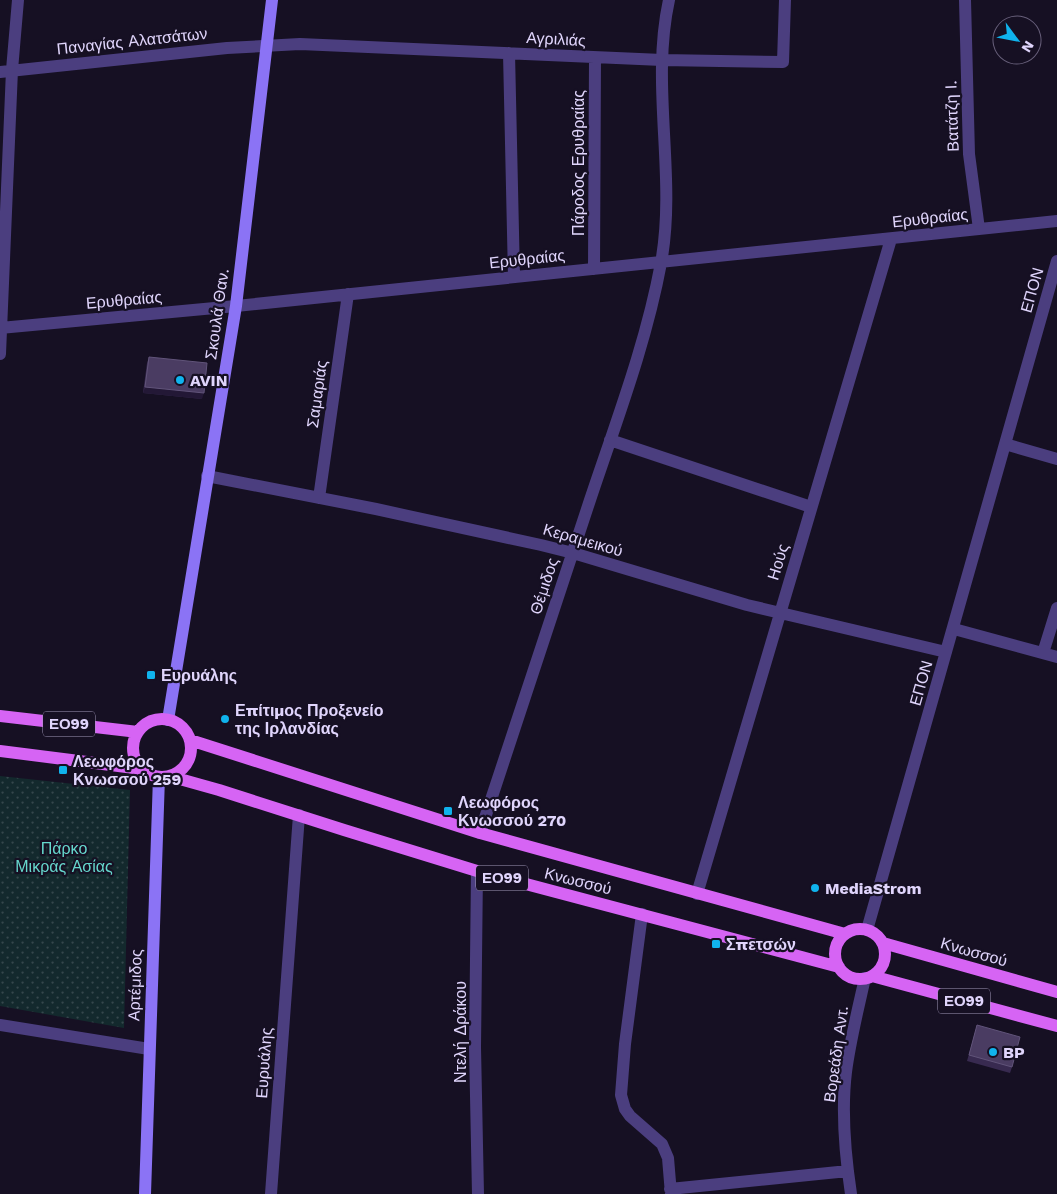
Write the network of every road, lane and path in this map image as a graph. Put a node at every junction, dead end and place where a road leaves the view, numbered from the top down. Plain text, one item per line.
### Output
1 (18, 0) edge
2 (272, 0) edge
3 (669, 0) edge
4 (785, 0) edge
5 (965, 0) edge
6 (267, 45) junction
7 (509, 54) junction
8 (596, 58) junction
9 (662, 60) junction
10 (6, 71) edge
11 (1057, 221) edge
12 (979, 229) junction
13 (891, 239) junction
14 (1057, 260) edge
15 (661, 262) junction
16 (594, 269) junction
17 (514, 277) junction
18 (348, 294) junction
19 (236, 306) junction
20 (1, 328) edge
21 (0, 354) edge
22 (610, 440) junction
23 (1005, 444) junction
24 (1057, 460) edge
25 (207, 476) junction
26 (319, 498) junction
27 (811, 507) junction
28 (573, 553) junction
29 (1057, 608) edge
30 (780, 614) junction
31 (954, 629) junction
32 (946, 652) junction
33 (1043, 653) junction
34 (1057, 657) edge
35 (0, 716) edge
36 (168, 720) junction
37 (138, 732) junction
38 (190, 740) junction
39 (0, 752) edge
40 (142, 769) junction
41 (164, 776) junction
42 (299, 815) junction
43 (480, 833) junction
44 (477, 871) junction
45 (697, 894) junction
46 (642, 914) junction
47 (867, 930) junction
48 (845, 934) junction
49 (883, 943) junction
50 (839, 967) junction
51 (868, 977) junction
52 (1057, 992) edge
53 (0, 1025) edge
54 (1057, 1026) edge
55 (149, 1049) junction
56 (848, 1170) junction
57 (671, 1191) edge
58 (144, 1194) edge
59 (270, 1194) edge
60 (478, 1194) edge
61 (851, 1194) edge

1 - 10 street
2 - 6 street, Σκουλά Θαν.
3 - 9 street, Θέμιδος
4 - 9 street, Αγριλιάς
5 - 12 street, Βατάτζη Ι.
6 - 7 street, Αγριλιάς
6 - 10 street, Παναγίας Αλατσάτων
6 - 19 street, Σκουλά Θαν.
7 - 8 street, Αγριλιάς
7 - 17 street
8 - 9 street, Αγριλιάς
8 - 16 street, Πάροδος Ερυθραίας
9 - 15 street, Θέμιδος
10 - 20 street
11 - 12 street, Ερυθραίας
12 - 13 street, Ερυθραίας
13 - 15 street, Ερυθραίας
13 - 27 street, Ηούς
14 - 23 street, ΕΠΟΝ
15 - 16 street, Ερυθραίας
15 - 22 street, Θέμιδος
16 - 17 street, Ερυθραίας
17 - 18 street, Ερυθραίας
18 - 19 street, Ερυθραίας
18 - 26 street, Σαμαριάς
19 - 20 street, Ερυθραίας
19 - 25 street, Σκουλά Θαν.
20 - 21 street
22 - 27 street
22 - 28 street, Θέμιδος
23 - 24 street
23 - 31 street, ΕΠΟΝ
25 - 26 street, Κεραμεικού
25 - 36 street, Σκουλά Θαν.
26 - 28 street, Κεραμεικού
27 - 30 street, Ηούς
28 - 30 street, Κεραμεικού
28 - 43 street, Θέμιδος
29 - 33 street
30 - 32 street, Κεραμεικού
30 - 45 street, Ηούς
31 - 32 street, ΕΠΟΝ
31 - 33 street
32 - 47 street, ΕΠΟΝ
33 - 34 street
35 - 37 main road, ΕΟ99
36 - 37 main road
36 - 38 main road, ΕΟ99
37 - 40 main road
38 - 41 main road
38 - 43 main road, Κνωσσού / ΕΟ99
39 - 40 main road, ΕΟ99
40 - 41 main road, ΕΟ99
41 - 42 main road, Κνωσσού / ΕΟ99
41 - 55 street, Αρτέμιδος
42 - 44 main road, Κνωσσού / ΕΟ99
42 - 59 street, Ευρυάλης
43 - 45 main road, Κνωσσού / ΕΟ99
44 - 46 main road, Κνωσσού / ΕΟ99
44 - 60 street, Ντελή Δράκου
45 - 48 main road, Κνωσσού / ΕΟ99
46 - 50 main road, Κνωσσού / ΕΟ99
46 - 57 street
47 - 48 main road, ΕΟ99
47 - 49 main road, ΕΟ99
48 - 50 main road
49 - 51 main road
49 - 52 main road, Κνωσσού / ΕΟ99
50 - 51 main road, ΕΟ99
51 - 54 main road, ΕΟ99
51 - 56 street, Βορεάδη Αντ.
53 - 55 street
55 - 58 street, Αρτέμιδος
56 - 57 street
56 - 61 street, Βορεάδη Αντ.

